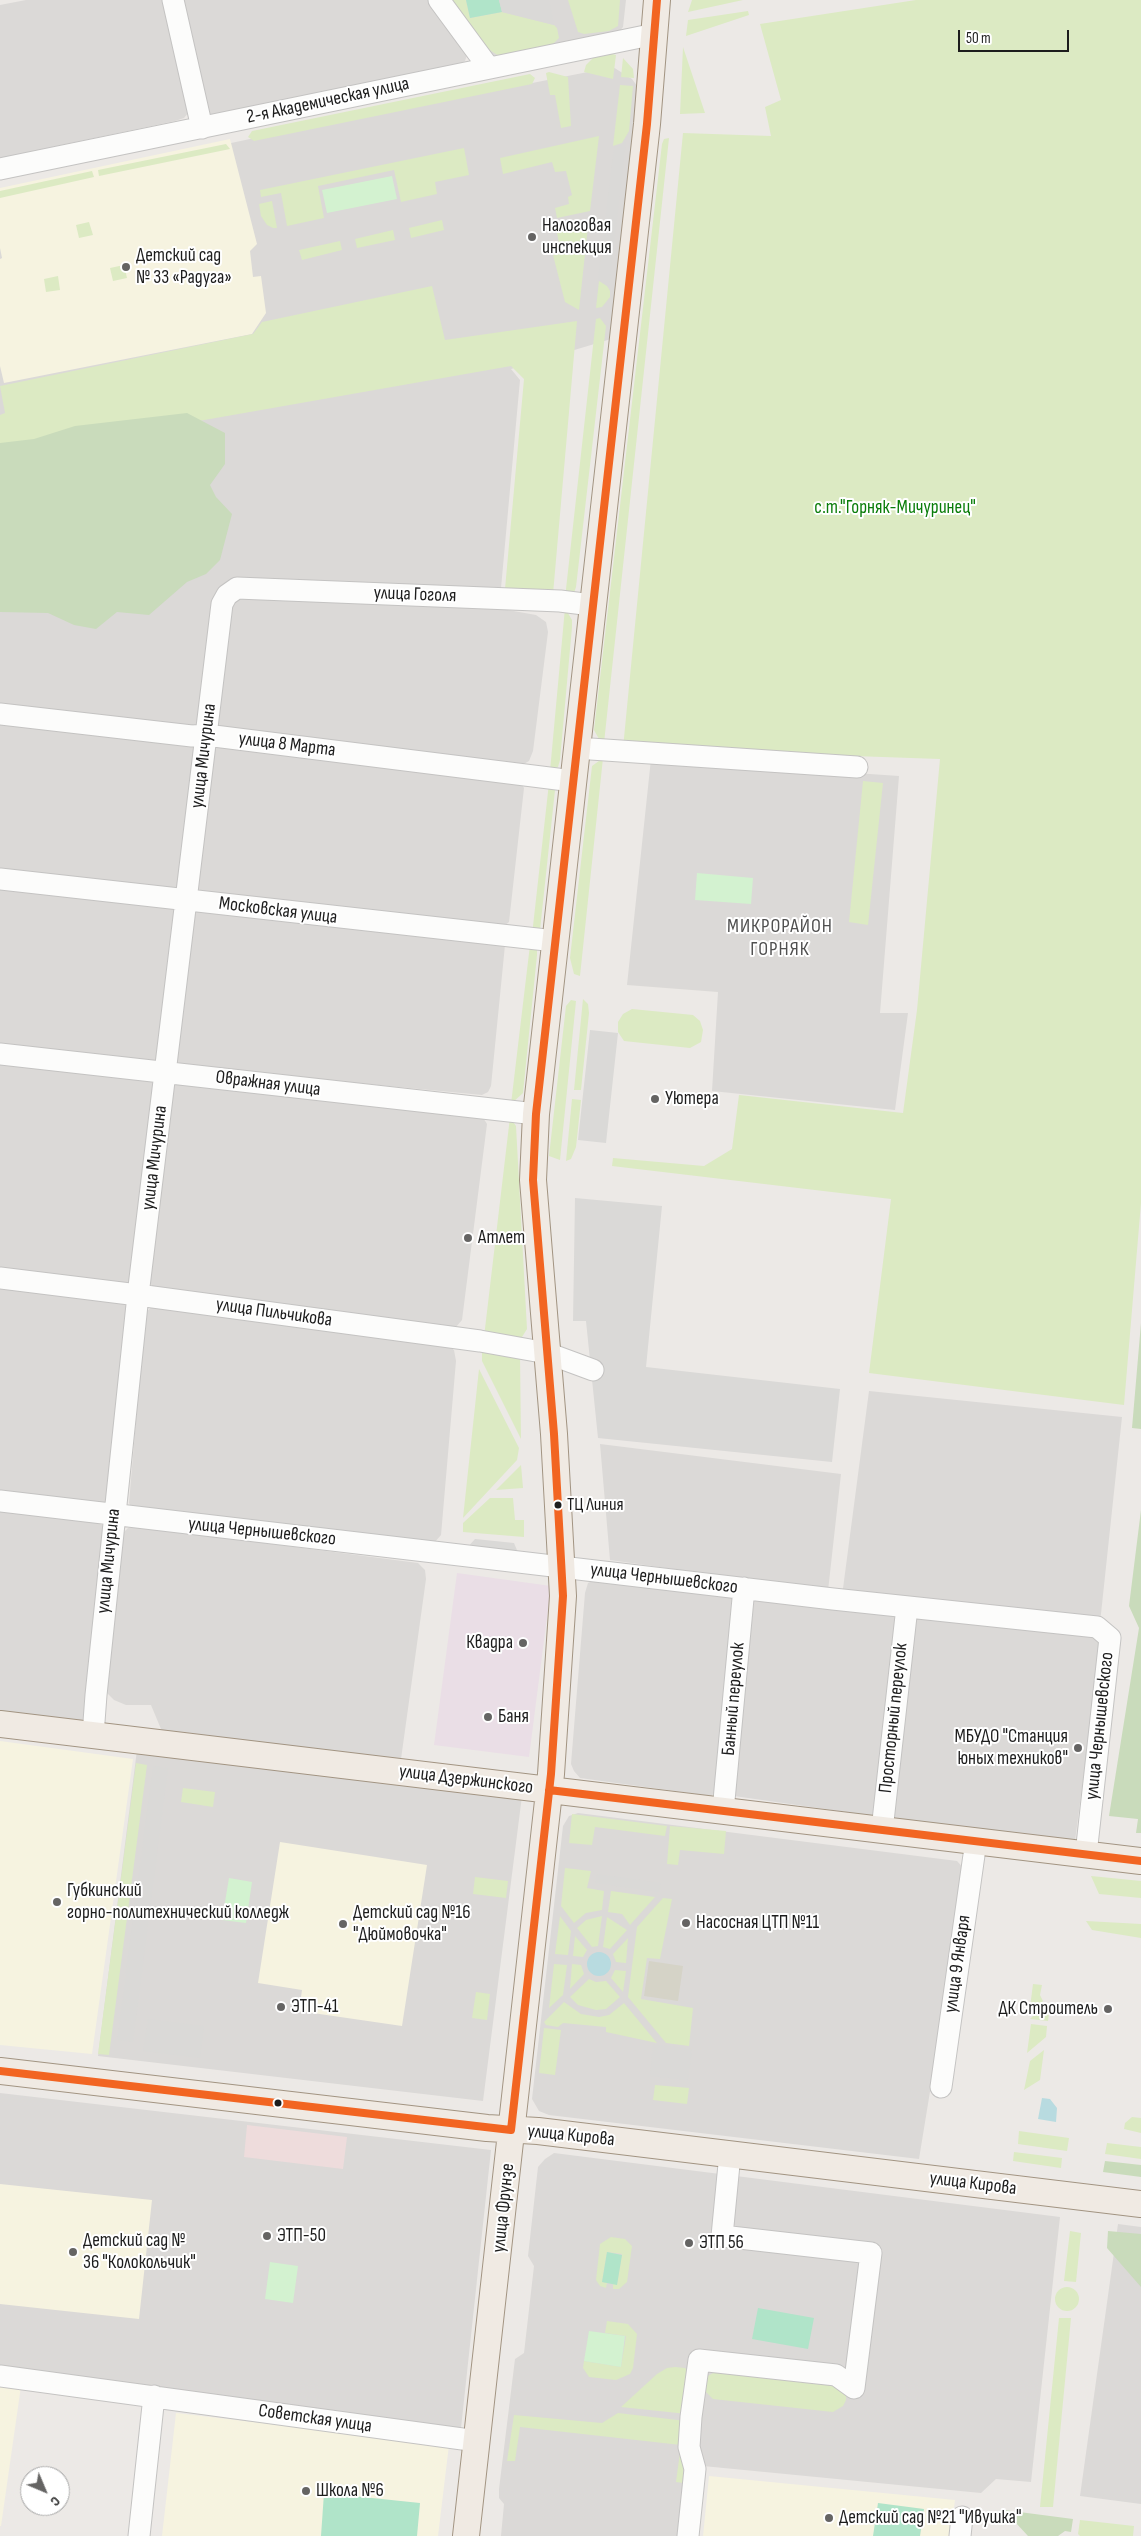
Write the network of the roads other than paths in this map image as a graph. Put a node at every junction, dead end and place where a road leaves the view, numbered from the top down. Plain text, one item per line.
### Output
1 (173, 0) edge
2 (440, 0) edge
3 (657, 10) edge
4 (489, 68) junction
5 (202, 128) junction
6 (0, 169) edge
7 (237, 588) joint
8 (592, 604) junction
9 (0, 714) edge
10 (206, 735) junction
11 (576, 748) junction
12 (858, 767) dead end
13 (573, 781) junction
14 (0, 879) edge
15 (185, 900) junction
16 (556, 941) junction
17 (0, 1054) edge
18 (165, 1071) junction
19 (536, 1114) junction
20 (0, 1278) edge
21 (138, 1295) junction
22 (547, 1353) junction
23 (594, 1370) dead end
24 (0, 1501) edge
25 (114, 1515) junction
26 (561, 1567) junction
27 (744, 1588) junction
28 (907, 1607) junction
29 (0, 1724) edge
30 (94, 1735) junction
31 (549, 1790) junction
32 (723, 1811) junction
33 (882, 1830) junction
34 (976, 1841) junction
35 (1086, 1854) junction
36 (1141, 1861) edge
37 (0, 2071) edge
38 (941, 2087) dead end
39 (511, 2130) junction
40 (730, 2154) junction
41 (1141, 2204) edge
42 (0, 2376) edge
43 (154, 2396) junction
44 (477, 2441) junction
45 (139, 2536) edge
46 (466, 2536) edge
47 (688, 2536) edge

1 - 5 street
2 - 4 street
3 - 4 street, 2-я Академическая улица
3 - 8 main road, улица Фрунзе
4 - 5 street, 2-я Академическая улица
5 - 6 street, 2-я Академическая улица
7 - 8 street, улица Гоголя
7 - 10 street, улица Мичурина
8 - 11 main road, улица Фрунзе
9 - 10 street, улица 8 Марта
10 - 13 street, улица 8 Марта
10 - 15 street, улица Мичурина
11 - 12 street
11 - 13 main road, улица Фрунзе
13 - 16 main road, улица Фрунзе
14 - 15 street, Московская улица
15 - 16 street, Московская улица
15 - 18 street, улица Мичурина
16 - 19 main road, улица Фрунзе
17 - 18 street, Овражная улица
18 - 19 street, Овражная улица
18 - 21 street, улица Мичурина
19 - 22 main road, улица Фрунзе
20 - 21 street, улица Пильчикова
21 - 22 street, улица Пильчикова
21 - 25 street, улица Мичурина
22 - 23 street, улица Пильчикова
22 - 26 main road, улица Фрунзе
24 - 25 street, улица Чернышевского
25 - 26 street, улица Чернышевского
25 - 30 street, улица Мичурина
26 - 27 street, улица Чернышевского
26 - 31 main road, улица Фрунзе
27 - 28 street, улица Чернышевского
27 - 32 street, Банный переулок
28 - 33 street, Просторный переулок
28 - 35 street, улица Чернышевского
29 - 30 main road, улица Дзержинского
30 - 31 main road, улица Дзержинского
31 - 32 main road, улица Дзержинского
31 - 39 main road, улица Фрунзе
32 - 33 main road, улица Дзержинского
33 - 34 main road, улица Дзержинского
34 - 35 main road, улица Дзержинского
34 - 38 street, улица 9 Января
35 - 36 main road, улица Дзержинского
37 - 39 main road, улица Кирова
39 - 40 main road, улица Кирова
39 - 44 main road, улица Фрунзе
40 - 41 main road, улица Кирова
40 - 47 street
42 - 43 street, Советская улица
43 - 44 street, Советская улица
43 - 45 street
44 - 46 main road, улица Фрунзе

